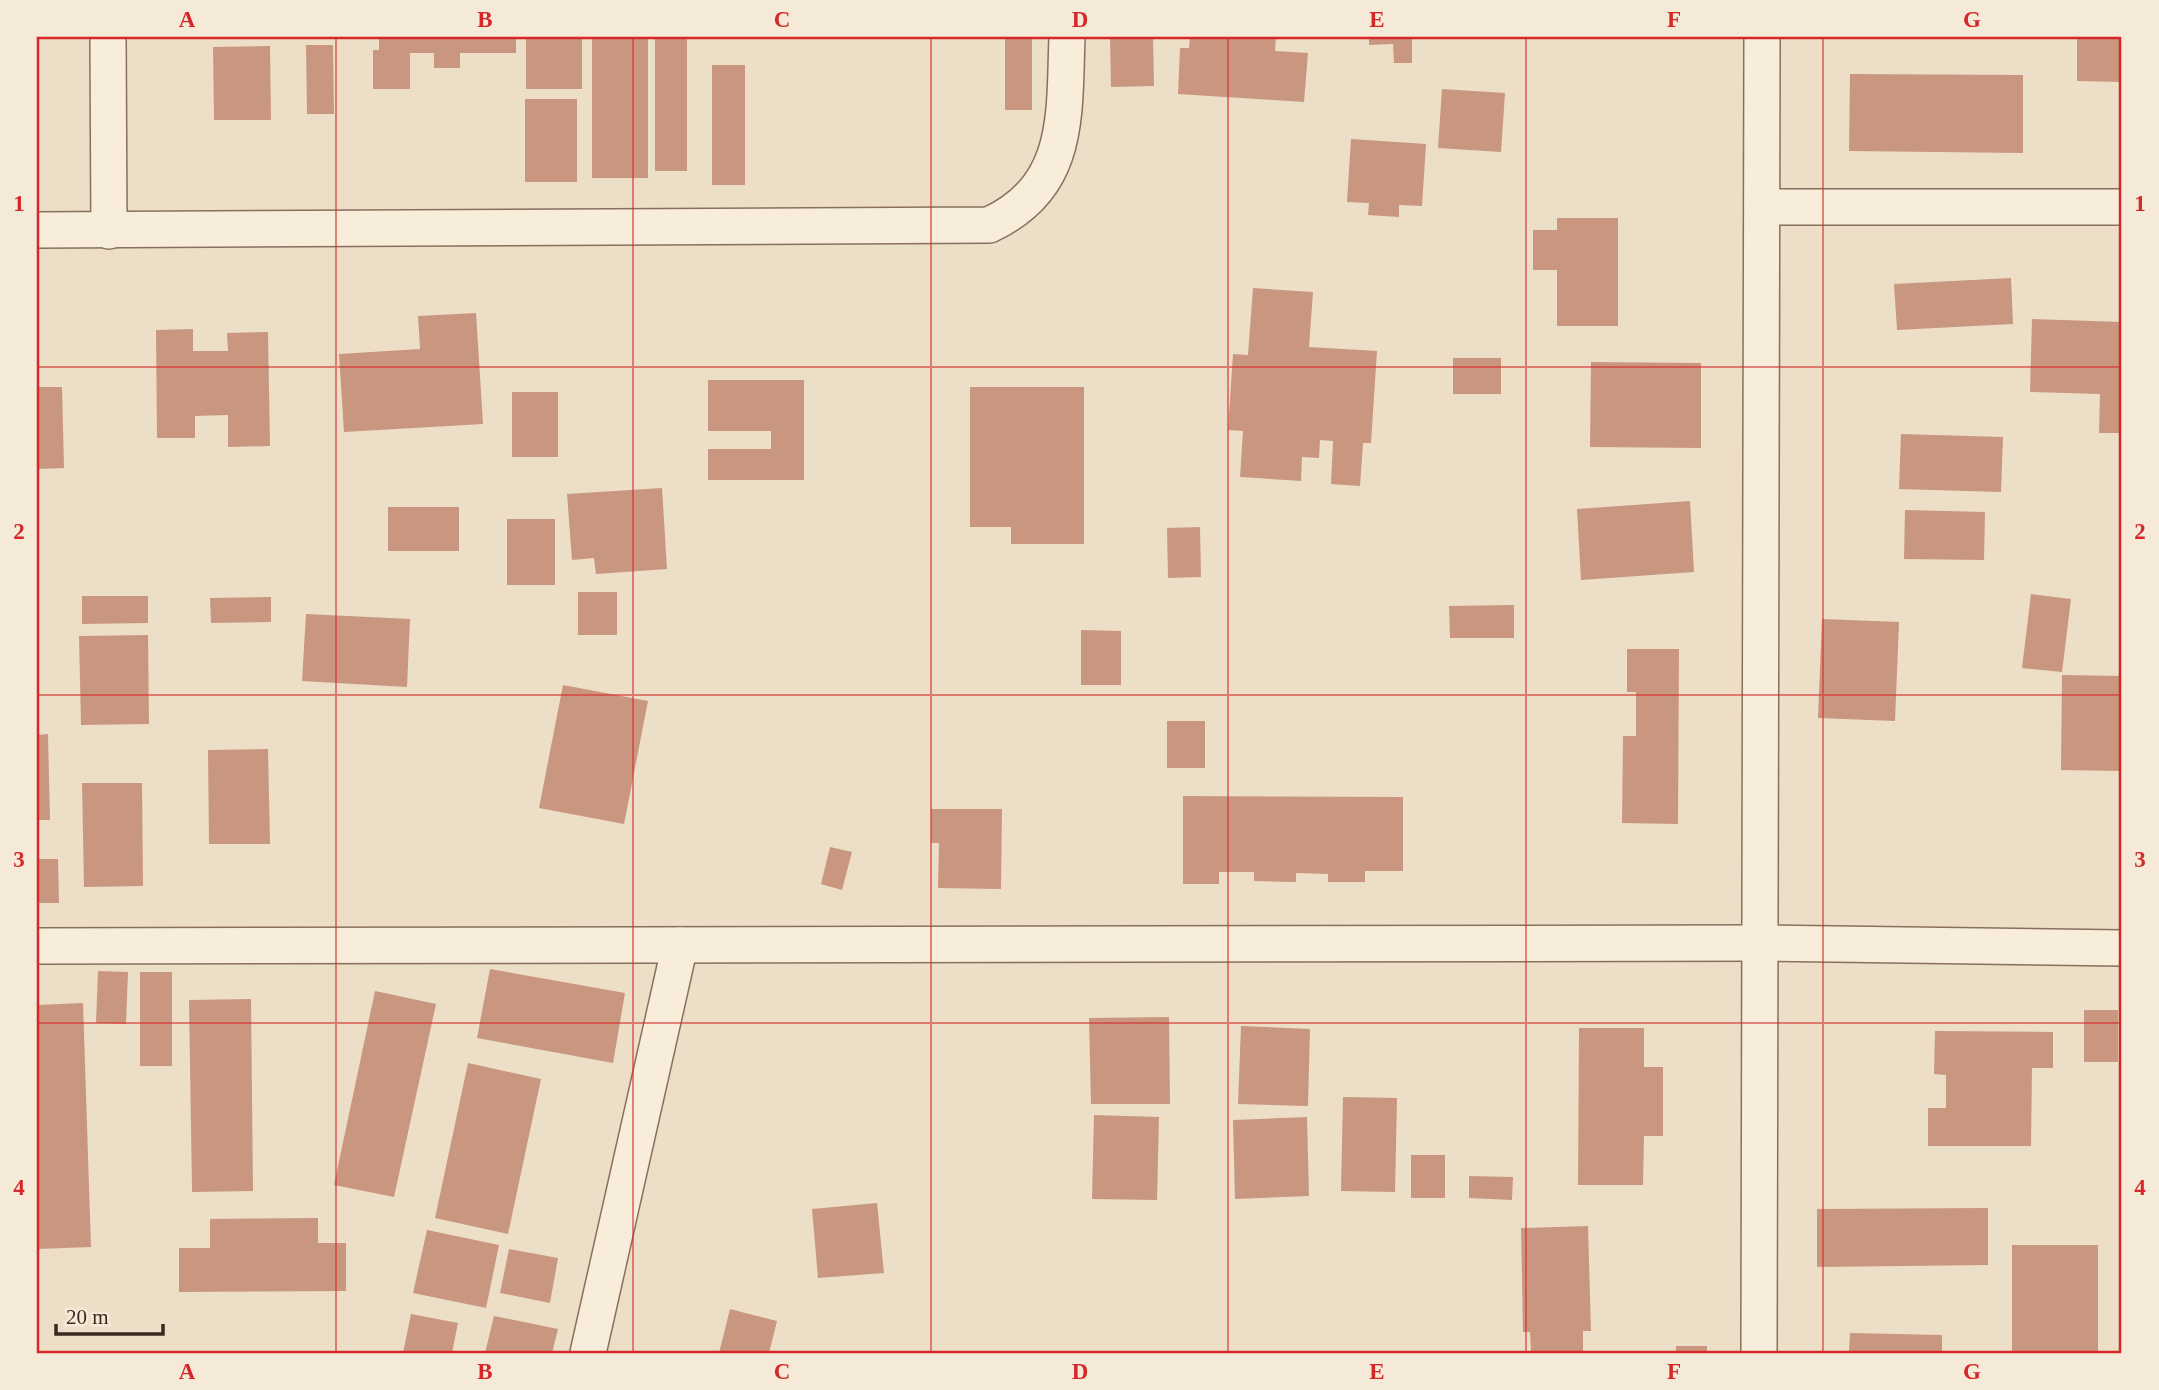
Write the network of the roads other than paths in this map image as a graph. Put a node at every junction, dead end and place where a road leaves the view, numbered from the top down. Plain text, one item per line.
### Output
1 (108, 37) edge
2 (1068, 37) edge
3 (1762, 37) edge
4 (1762, 207) junction
5 (2122, 207) edge
6 (37, 230) edge
7 (109, 231) junction
8 (1762, 943) junction
9 (680, 945) junction
10 (37, 946) edge
11 (2122, 948) edge
12 (588, 1353) edge
13 (1759, 1353) edge

1 - 7 street
2 - 7 street
3 - 4 street
4 - 5 street
4 - 8 street
6 - 7 street
8 - 9 street
8 - 11 street
8 - 13 street
9 - 10 street
9 - 12 street

